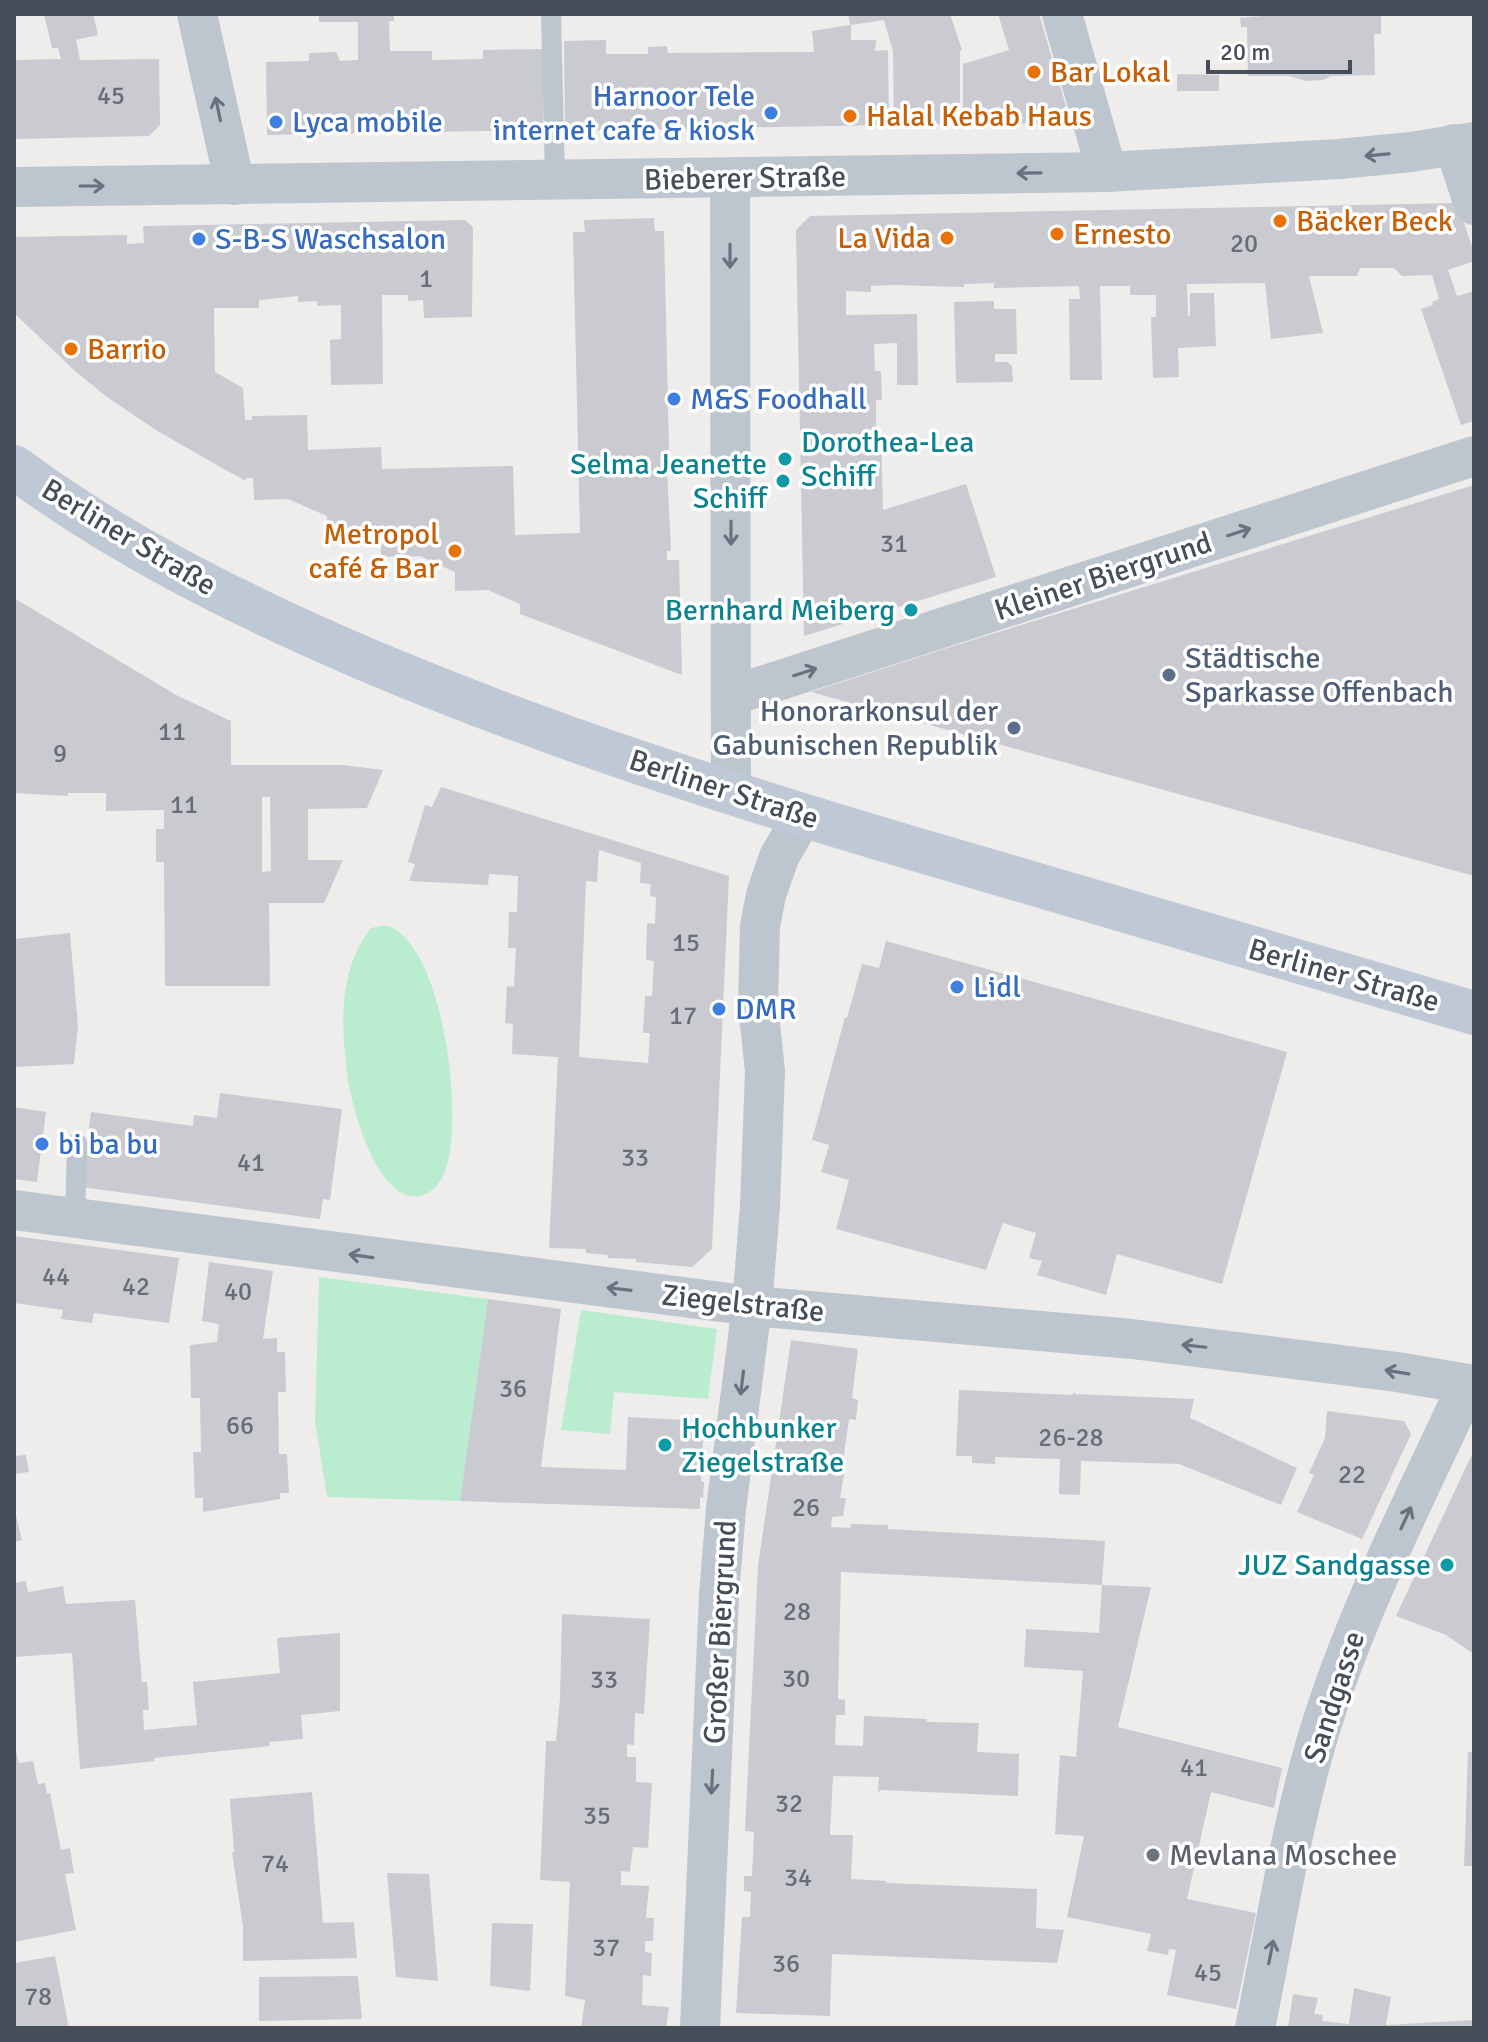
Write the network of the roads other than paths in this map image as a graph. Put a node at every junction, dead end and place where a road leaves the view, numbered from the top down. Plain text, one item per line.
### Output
1 (197, 14) edge
2 (551, 14) edge
3 (1062, 14) edge
4 (1464, 143) edge
5 (1107, 172) junction
6 (730, 178) junction
7 (555, 181) junction
8 (235, 185) junction
9 (14, 187) edge
10 (1474, 205) edge
11 (1474, 456) edge
12 (14, 467) edge
13 (731, 696) junction
14 (731, 793) junction
15 (803, 816) junction
16 (1474, 1013) edge
17 (77, 1143) dead end
18 (14, 1210) edge
19 (75, 1218) junction
20 (752, 1306) junction
21 (1471, 1384) edge
22 (700, 2028) edge
23 (1255, 2028) edge

8 -> 1 street
2 - 7 lane
3 - 5 street
4 -> 5 street, Bieberer Straße
4 - 10 street
5 -> 6 street, Bieberer Straße
6 - 7 street, Bieberer Straße
6 -> 13 street
7 - 8 street, Bieberer Straße
9 -> 8 street, Bieberer Straße
13 -> 11 street, Kleiner Biergrund
12 - 14 main road, Berliner Straße
13 - 14 street
14 - 15 main road, Berliner Straße
15 - 16 main road, Berliner Straße
15 - 20 street, Großer Biergrund
17 - 19 lane
18 - 19 street, Ziegelstraße
20 -> 19 street, Ziegelstraße
21 -> 20 street, Ziegelstraße
20 -> 22 street, Großer Biergrund
23 -> 21 street, Sandgasse

